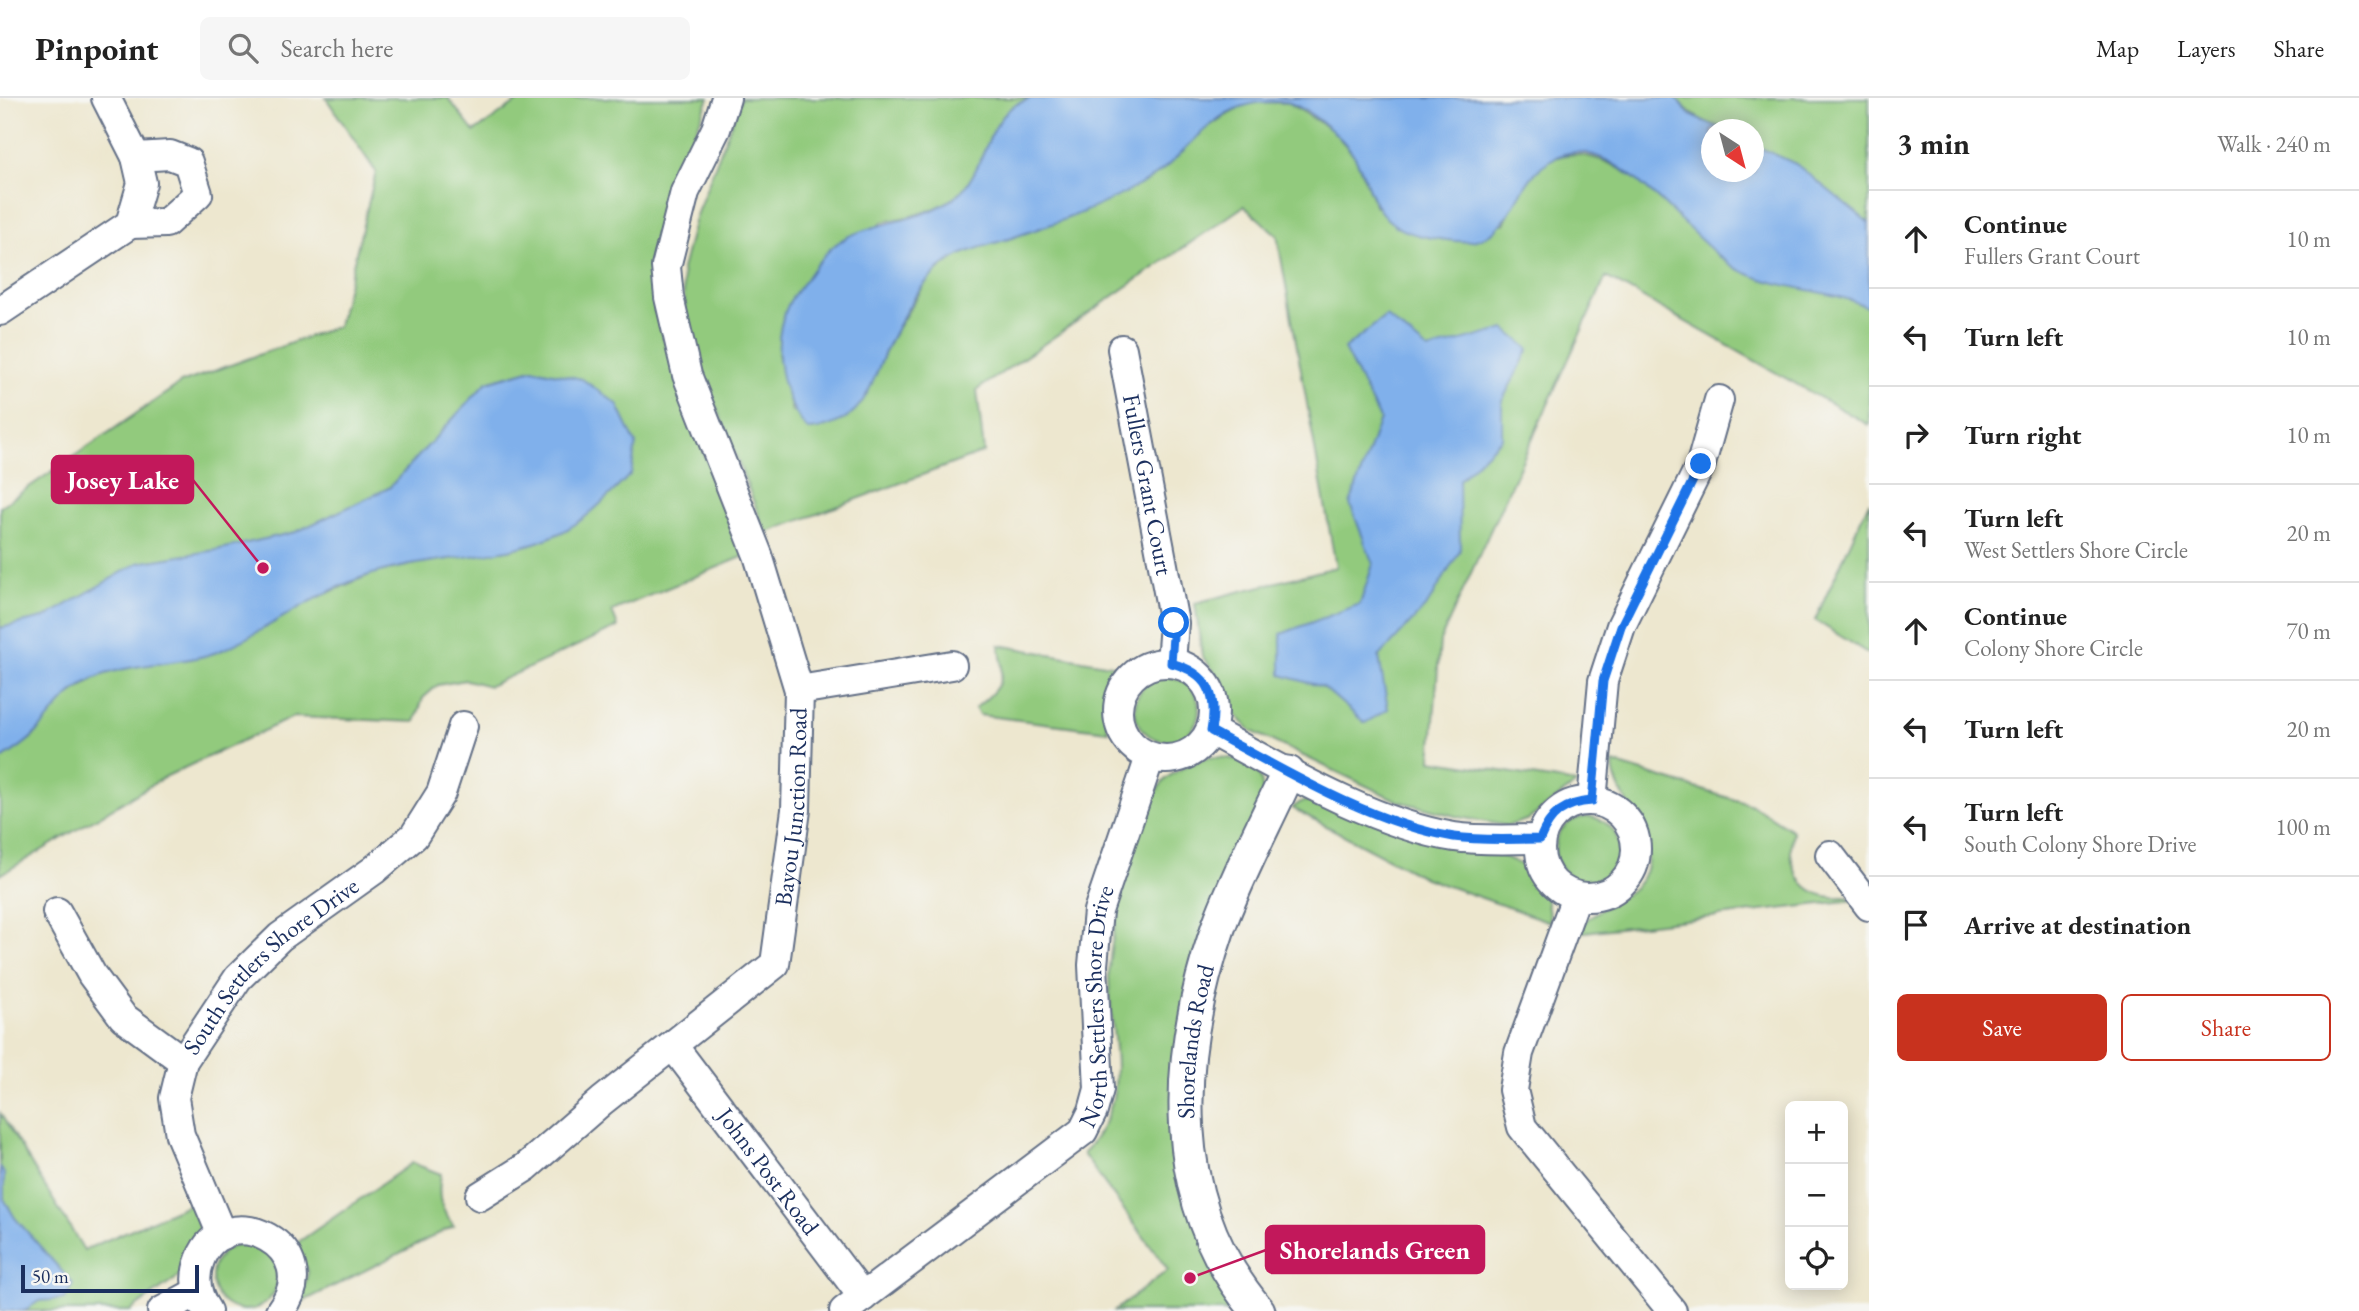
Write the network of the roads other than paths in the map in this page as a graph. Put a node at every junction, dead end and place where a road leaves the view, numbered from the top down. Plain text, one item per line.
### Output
1 (106, 98) edge
2 (726, 98) edge
3 (136, 157) junction
4 (133, 215) junction
5 (0, 311) edge
6 (1122, 349) dead end
7 (1719, 400) dead end
8 (1171, 663) junction
9 (952, 665) dead end
10 (799, 690) junction
11 (463, 726) dead end
12 (1211, 731) junction
13 (1150, 757) junction
14 (1288, 773) junction
15 (1592, 801) junction
16 (1540, 839) junction
17 (1830, 855) dead end
18 (1576, 897) junction
19 (1869, 906) edge
20 (57, 912) dead end
21 (674, 1047) junction
22 (183, 1061) junction
23 (480, 1196) dead end
24 (222, 1236) junction
25 (202, 1302) edge
26 (854, 1304) edge
27 (163, 1311) edge
28 (280, 1311) edge
29 (1258, 1311) edge
30 (1672, 1311) edge

1 - 3 street
2 - 10 street, Bayou Junction Road
3 - 4 street
3 - 4 street
4 - 5 street
6 - 8 street, Fullers Grant Court
7 - 15 street
8 - 12 street
8 - 13 street
9 - 10 street
10 - 21 street, Bayou Junction Road
11 - 22 street, South Settlers Shore Drive
12 - 13 street
12 - 14 street
13 - 26 street, North Settlers Shore Drive
14 - 16 street
14 - 29 street, Shorelands Road
15 - 16 street
15 - 18 street
16 - 18 street
17 - 19 street
18 - 30 street
20 - 22 street
21 - 23 street, Bayou Junction Road
21 - 26 street, Johns Post Road
22 - 24 street, South Settlers Shore Drive
24 - 25 street
24 - 28 street
25 - 27 street

